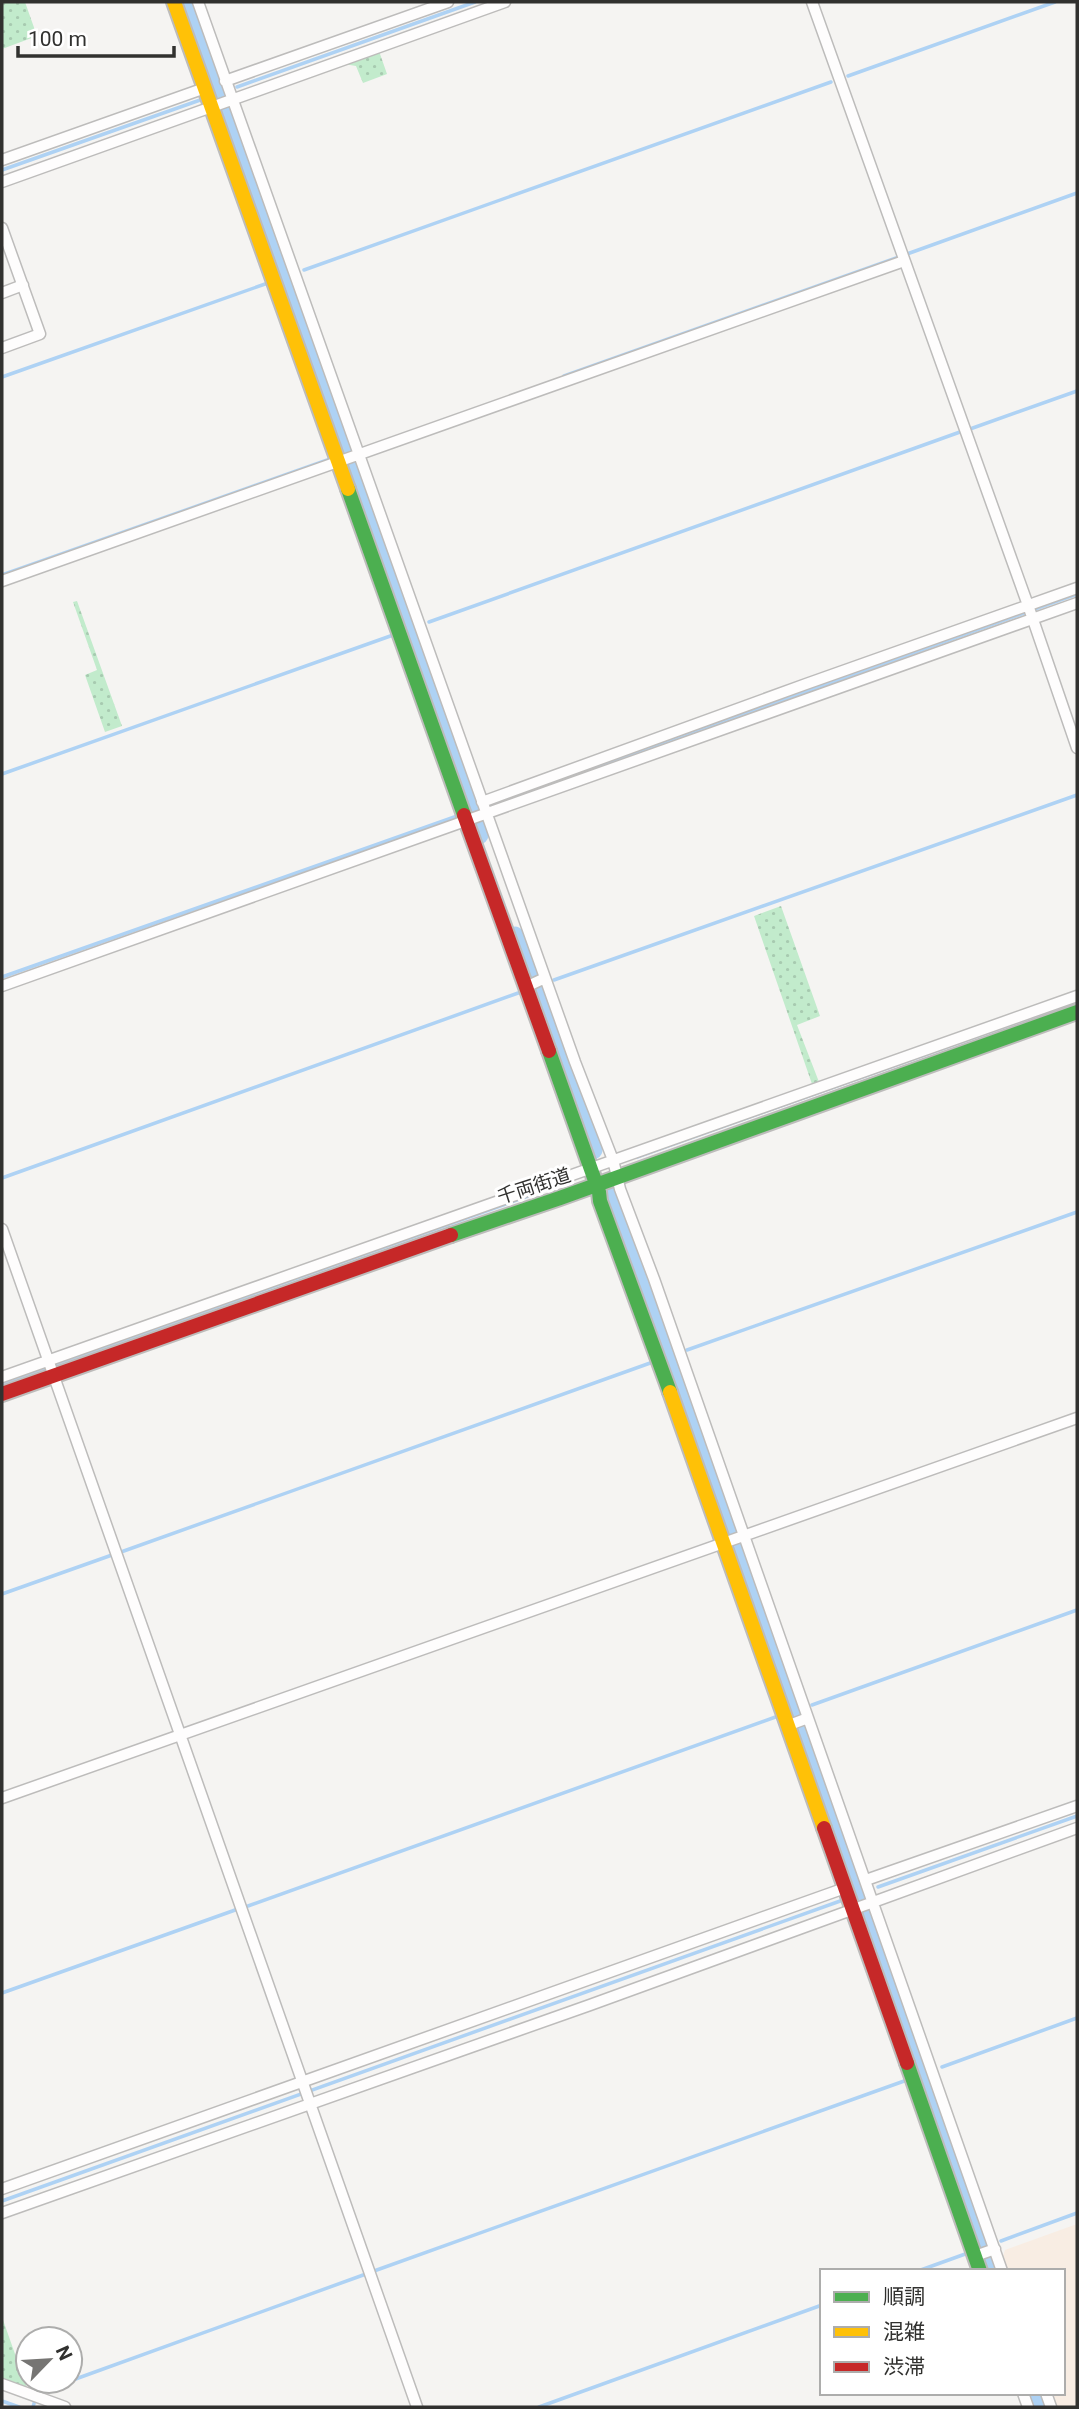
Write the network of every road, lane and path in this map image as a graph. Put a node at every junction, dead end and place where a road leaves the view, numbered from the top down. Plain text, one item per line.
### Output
1 (174, 2) edge
2 (198, 2) edge
3 (448, 2) edge
4 (505, 2) edge
5 (812, 2) edge
6 (225, 81) junction
7 (205, 88) junction
8 (220, 103) junction
9 (2, 160) edge
10 (2, 182) edge
11 (3, 234) edge
12 (904, 261) junction
13 (285, 283) junction
14 (23, 285) junction
15 (2, 293) edge
16 (2, 348) edge
17 (343, 459) junction
18 (2, 581) edge
19 (1077, 588) edge
20 (1077, 603) edge
21 (1030, 611) junction
22 (406, 635) junction
23 (1077, 748) edge
24 (482, 802) junction
25 (484, 815) junction
26 (466, 817) junction
27 (534, 983) junction
28 (2, 986) edge
29 (1077, 996) edge
30 (1077, 1012) edge
31 (613, 1160) junction
32 (590, 1168) junction
33 (617, 1177) junction
34 (596, 1185) junction
35 (2, 1229) edge
36 (670, 1361) junction
37 (51, 1367) junction
38 (2, 1377) edge
39 (2, 1394) edge
40 (1077, 1418) edge
41 (733, 1541) junction
42 (793, 1719) junction
43 (181, 1735) junction
44 (2, 1798) edge
45 (1077, 1806) edge
46 (1077, 1828) edge
47 (866, 1880) junction
48 (850, 1900) junction
49 (871, 1902) junction
50 (924, 2080) junction
51 (307, 2093) junction
52 (2, 2189) edge
53 (2, 2213) edge
54 (993, 2250) junction
55 (978, 2255) dead end
56 (979, 2269) edge
57 (1001, 2269) edge
58 (2, 2384) edge
59 (65, 2407) edge
60 (417, 2407) edge

1 - 7 street
2 - 6 street
3 - 6 street
4 - 8 street
5 - 12 street
6 - 8 street
7 - 8 street
7 - 9 street
8 - 10 street
8 - 13 street
8 - 13 street
11 - 14 street
12 - 17 street
12 - 21 street
13 - 17 street
13 - 17 street
14 - 15 street
14 - 16 street
17 - 18 street
17 - 22 street
17 - 22 street
19 - 21 street
20 - 21 street
21 - 23 street
21 - 24 street
21 - 25 street
22 - 24 street
22 - 26 street
24 - 25 street
25 - 26 street
25 - 27 street
26 - 27 street
26 - 28 street
27 - 31 street
27 - 32 street
29 - 31 street
30 - 33 street, 千両街道
31 - 32 street
31 - 33 street
32 - 34 street
32 - 37 street
33 - 34 street, 千両街道
33 - 36 street
34 - 36 street
34 - 37 street, 千両街道
35 - 37 street
36 - 41 street
36 - 41 street
37 - 38 street
37 - 39 street, 千両街道
37 - 43 street
40 - 41 street
41 - 42 street
41 - 42 street
41 - 43 street
42 - 47 street
42 - 48 street
43 - 44 street
43 - 51 street
45 - 47 street
46 - 49 street
47 - 49 street
48 - 49 street
48 - 50 street
48 - 51 street
48 - 51 street
49 - 50 street
50 - 54 street
50 - 56 street
51 - 52 street
51 - 53 street
51 - 60 street
54 - 55 street
54 - 57 street
58 - 59 street

